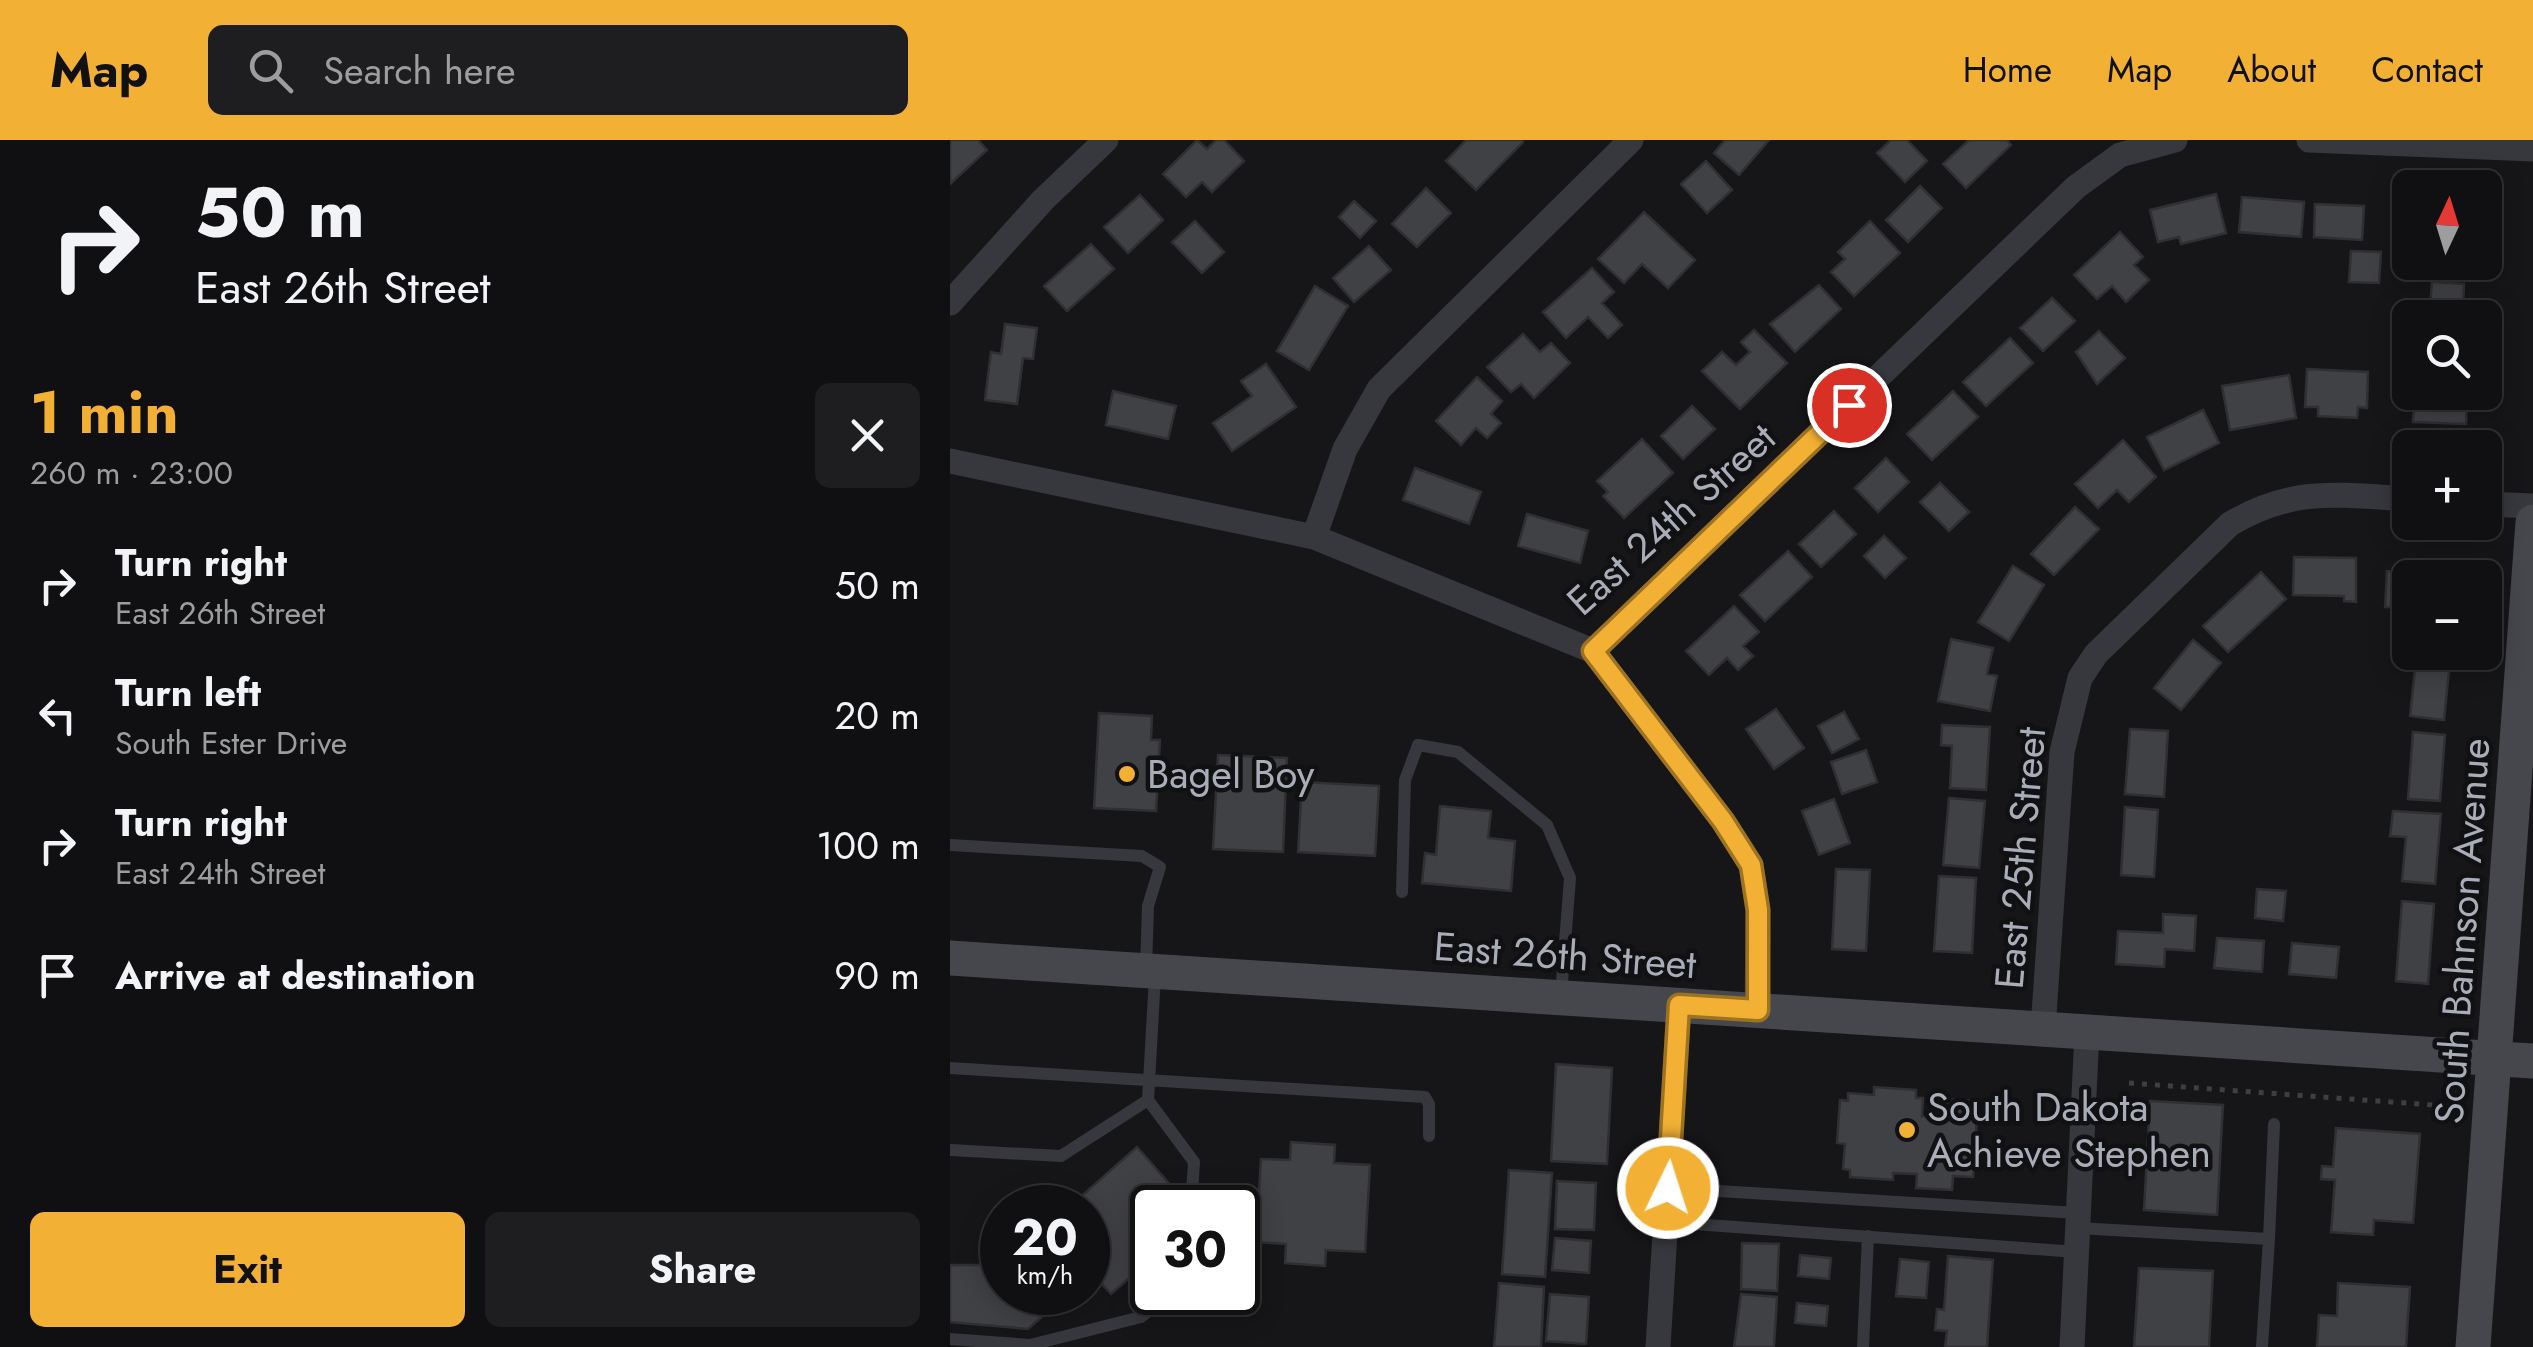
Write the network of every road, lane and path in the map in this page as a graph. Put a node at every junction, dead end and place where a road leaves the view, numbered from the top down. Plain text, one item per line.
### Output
1 (1106, 140) edge
2 (1630, 140) edge
3 (2176, 140) edge
4 (2309, 140) edge
5 (2533, 149) edge
6 (950, 303) edge
7 (950, 461) edge
8 (2392, 498) edge
9 (2502, 505) edge
10 (2533, 506) edge
11 (2533, 522) edge
12 (1314, 537) junction
13 (1593, 651) junction
14 (950, 845) edge
15 (1402, 892) dead end
16 (950, 958) edge
17 (1150, 971) junction
18 (1561, 998) junction
19 (1679, 1005) junction
20 (1758, 1010) junction
21 (2042, 1029) junction
22 (2087, 1032) junction
23 (2497, 1059) junction
24 (2533, 1061) edge
25 (950, 1068) edge
26 (1149, 1080) junction
27 (2129, 1083) dead end
28 (1148, 1100) junction
29 (2493, 1111) junction
30 (2274, 1124) dead end
31 (1429, 1136) dead end
32 (950, 1150) edge
33 (1192, 1185) edge
34 (1668, 1188) junction
35 (1666, 1222) junction
36 (2078, 1231) junction
37 (1868, 1236) junction
38 (2268, 1238) junction
39 (1143, 1315) edge
40 (950, 1339) edge
41 (1658, 1347) edge
42 (1863, 1347) edge
43 (2072, 1347) edge
44 (2262, 1347) edge
45 (2473, 1347) edge

1 - 6 street
2 - 12 street
3 - 13 street, East 24th Street
4 - 5 street
7 - 12 street, East 24th Street
8 - 21 street, East 25th Street
9 - 10 street
11 - 23 main road, South Bahnson Avenue
12 - 13 street, East 24th Street
13 - 20 street
14 - 17 lane
15 - 18 lane
16 - 17 main road, East 26th Street
17 - 18 main road, East 26th Street
17 - 26 lane
18 - 19 main road, East 26th Street
19 - 20 main road, East 26th Street
19 - 34 street
20 - 21 main road, East 26th Street
21 - 22 main road, East 26th Street
22 - 23 main road, East 26th Street
22 - 36 street
23 - 24 main road, East 26th Street
23 - 29 main road, South Bahnson Avenue
25 - 26 lane
26 - 28 lane
26 - 31 lane
27 - 29 path
28 - 32 lane
28 - 33 lane
29 - 45 main road, South Bahnson Avenue
30 - 38 lane
34 - 35 street
34 - 36 lane
35 - 37 lane
35 - 41 street
36 - 37 lane
36 - 38 lane
36 - 43 street
37 - 42 lane
38 - 44 lane
39 - 40 lane

